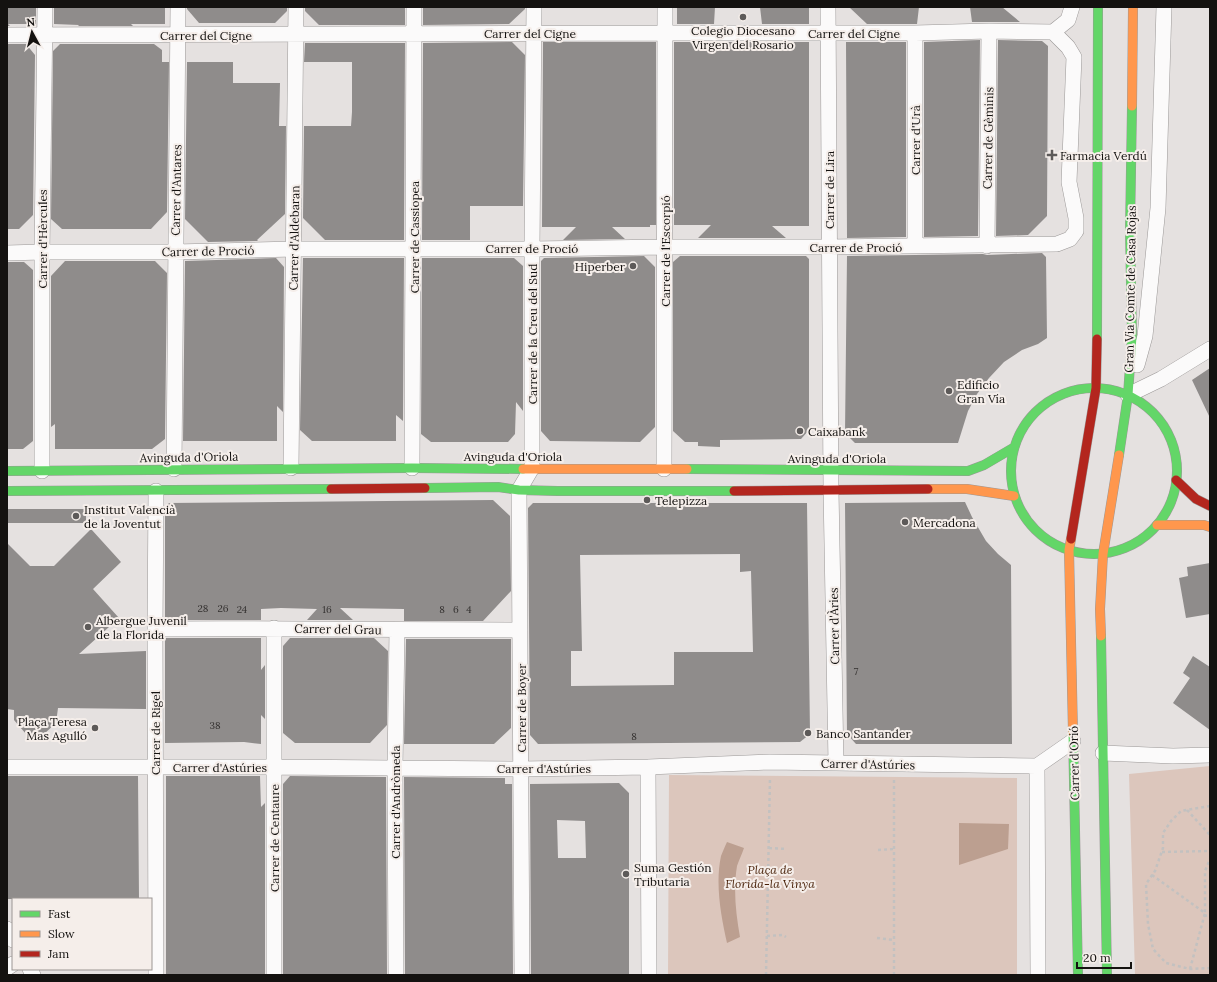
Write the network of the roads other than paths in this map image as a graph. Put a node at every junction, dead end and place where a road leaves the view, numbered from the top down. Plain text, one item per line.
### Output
1 (45, 7) edge
2 (178, 7) edge
3 (296, 7) edge
4 (414, 7) edge
5 (534, 7) edge
6 (665, 7) edge
7 (828, 7) edge
8 (1072, 7) edge
9 (1098, 7) edge
10 (1133, 7) edge
11 (1164, 7) edge
12 (989, 31) junction
13 (827, 32) junction
14 (1053, 32) junction
15 (534, 33) junction
16 (665, 33) junction
17 (915, 33) junction
18 (296, 34) junction
19 (414, 34) junction
20 (7, 35) edge
21 (45, 35) junction
22 (178, 35) junction
23 (665, 246) junction
24 (915, 246) junction
25 (987, 246) junction
26 (829, 247) junction
27 (294, 249) junction
28 (414, 249) junction
29 (532, 249) junction
30 (42, 252) junction
31 (175, 252) junction
32 (7, 253) edge
33 (1210, 349) edge
34 (1096, 388) junction
35 (1128, 395) junction
36 (1013, 448) junction
37 (291, 468) junction
38 (412, 468) junction
39 (532, 468) junction
40 (174, 469) junction
41 (664, 469) junction
42 (830, 470) junction
43 (7, 471) edge
44 (42, 471) junction
45 (1176, 480) junction
46 (519, 490) junction
47 (831, 490) junction
48 (7, 491) edge
49 (156, 491) junction
50 (1014, 496) junction
51 (1210, 506) edge
52 (1157, 525) junction
53 (1210, 527) edge
54 (1069, 550) junction
55 (1103, 554) junction
56 (274, 628) junction
57 (155, 629) junction
58 (397, 630) junction
59 (520, 630) junction
60 (1073, 741) junction
61 (1102, 753) junction
62 (1210, 755) edge
63 (836, 763) junction
64 (1037, 766) junction
65 (7, 767) edge
66 (274, 767) junction
67 (648, 767) junction
68 (156, 768) junction
69 (395, 768) junction
70 (521, 769) junction
71 (7, 929) edge
72 (12, 938) edge
73 (156, 975) edge
74 (274, 975) edge
75 (396, 975) edge
76 (522, 975) edge
77 (649, 975) edge
78 (1038, 975) edge
79 (1078, 975) edge
80 (1107, 975) edge

1 - 21 street, Carrer d'Hèrcules
2 - 22 street, Carrer d'Antares
3 - 18 street, Carrer d'Aldebaran
4 - 19 street, Carrer de Cassiopea
5 - 15 street, Carrer de la Creu del Sud
6 - 16 street, Carrer de l'Escorpió
7 - 13 street, Carrer de Lira
8 - 14 street
9 - 34 main road
10 - 35 main road, Gran Via Comte de Casa Rojas
11 - 35 street, Gran Via Comte de Casa Rojas
12 - 14 street, Carrer del Cigne
12 - 17 street, Carrer del Cigne
12 - 25 street, Carrer de Gèminis
13 - 16 street, Carrer del Cigne
13 - 17 street, Carrer del Cigne
13 - 26 street, Carrer de Lira
14 - 25 street, Carrer de Proció
15 - 16 street, Carrer del Cigne
15 - 19 street, Carrer del Cigne
15 - 29 street, Carrer de la Creu del Sud
16 - 23 street, Carrer de l'Escorpió
17 - 24 street, Carrer d'Urà
18 - 19 street, Carrer del Cigne
18 - 22 street, Carrer del Cigne
18 - 27 street, Carrer d'Aldebaran
19 - 28 street, Carrer de Cassiopea
20 - 21 street, Carrer del Cigne
21 - 22 street, Carrer del Cigne
21 - 30 street, Carrer d'Hèrcules
22 - 31 street, Carrer d'Antares
23 - 26 street, Carrer de Proció
23 - 29 street, Carrer de Proció
23 - 41 street, Carrer de l'Escorpió
24 - 25 street, Carrer de Proció
24 - 26 street, Carrer de Proció
26 - 42 street, Carrer de Lira
27 - 28 street, Carrer de Proció
27 - 31 street, Carrer de Proció
27 - 37 street, Carrer d'Aldebaran
28 - 29 street, Carrer de Proció
28 - 38 street, Carrer de Cassiopea
29 - 39 street, Carrer de la Creu del Sud
30 - 31 street, Carrer de Proció
30 - 32 street, Carrer de Proció
30 - 44 street, Carrer d'Hèrcules
31 - 40 street, Carrer d'Antares
33 - 35 street
34 - 35 main road
34 - 36 main road
34 - 54 main road, Carrer d'Orió
35 - 45 main road
35 - 55 main road
36 - 42 main road, Avinguda d'Oriola
36 - 50 main road
37 - 38 main road, Avinguda d'Oriola
37 - 40 main road, Avinguda d'Oriola
38 - 39 main road, Avinguda d'Oriola
39 - 41 main road, Avinguda d'Oriola
39 - 46 street
40 - 44 main road, Avinguda d'Oriola
41 - 42 main road, Avinguda d'Oriola
42 - 47 street, Carrer d'Àries
43 - 44 main road, Avinguda d'Oriola
45 - 51 main road
45 - 52 main road
46 - 47 main road
46 - 49 main road
46 - 59 street, Carrer de Boyer
47 - 50 main road
47 - 63 street, Carrer d'Àries
48 - 49 main road
49 - 57 street, Carrer de Rigel
50 - 54 main road
52 - 53 main road
52 - 55 main road
54 - 55 main road
54 - 60 main road, Carrer d'Orió
55 - 61 main road
56 - 57 street, Carrer del Grau
56 - 58 street, Carrer del Grau
56 - 66 street, Carrer de Centaure
57 - 68 street, Carrer de Rigel
58 - 59 street, Carrer del Grau
58 - 69 street, Carrer d'Andròmeda
59 - 70 street, Carrer de Boyer
60 - 64 street
60 - 79 main road, Carrer d'Orió
61 - 62 street
61 - 80 main road
63 - 64 street, Carrer d'Astúries
63 - 67 street, Carrer d'Astúries
64 - 78 street
65 - 68 street, Carrer d'Astúries
66 - 68 street, Carrer d'Astúries
66 - 69 street, Carrer d'Astúries
66 - 74 street, Carrer de Centaure
67 - 70 street, Carrer d'Astúries
67 - 77 street
68 - 73 street, Carrer de Rigel
69 - 70 street, Carrer d'Astúries
69 - 75 street, Carrer d'Andròmeda
70 - 76 street, Carrer de Boyer
71 - 72 street

